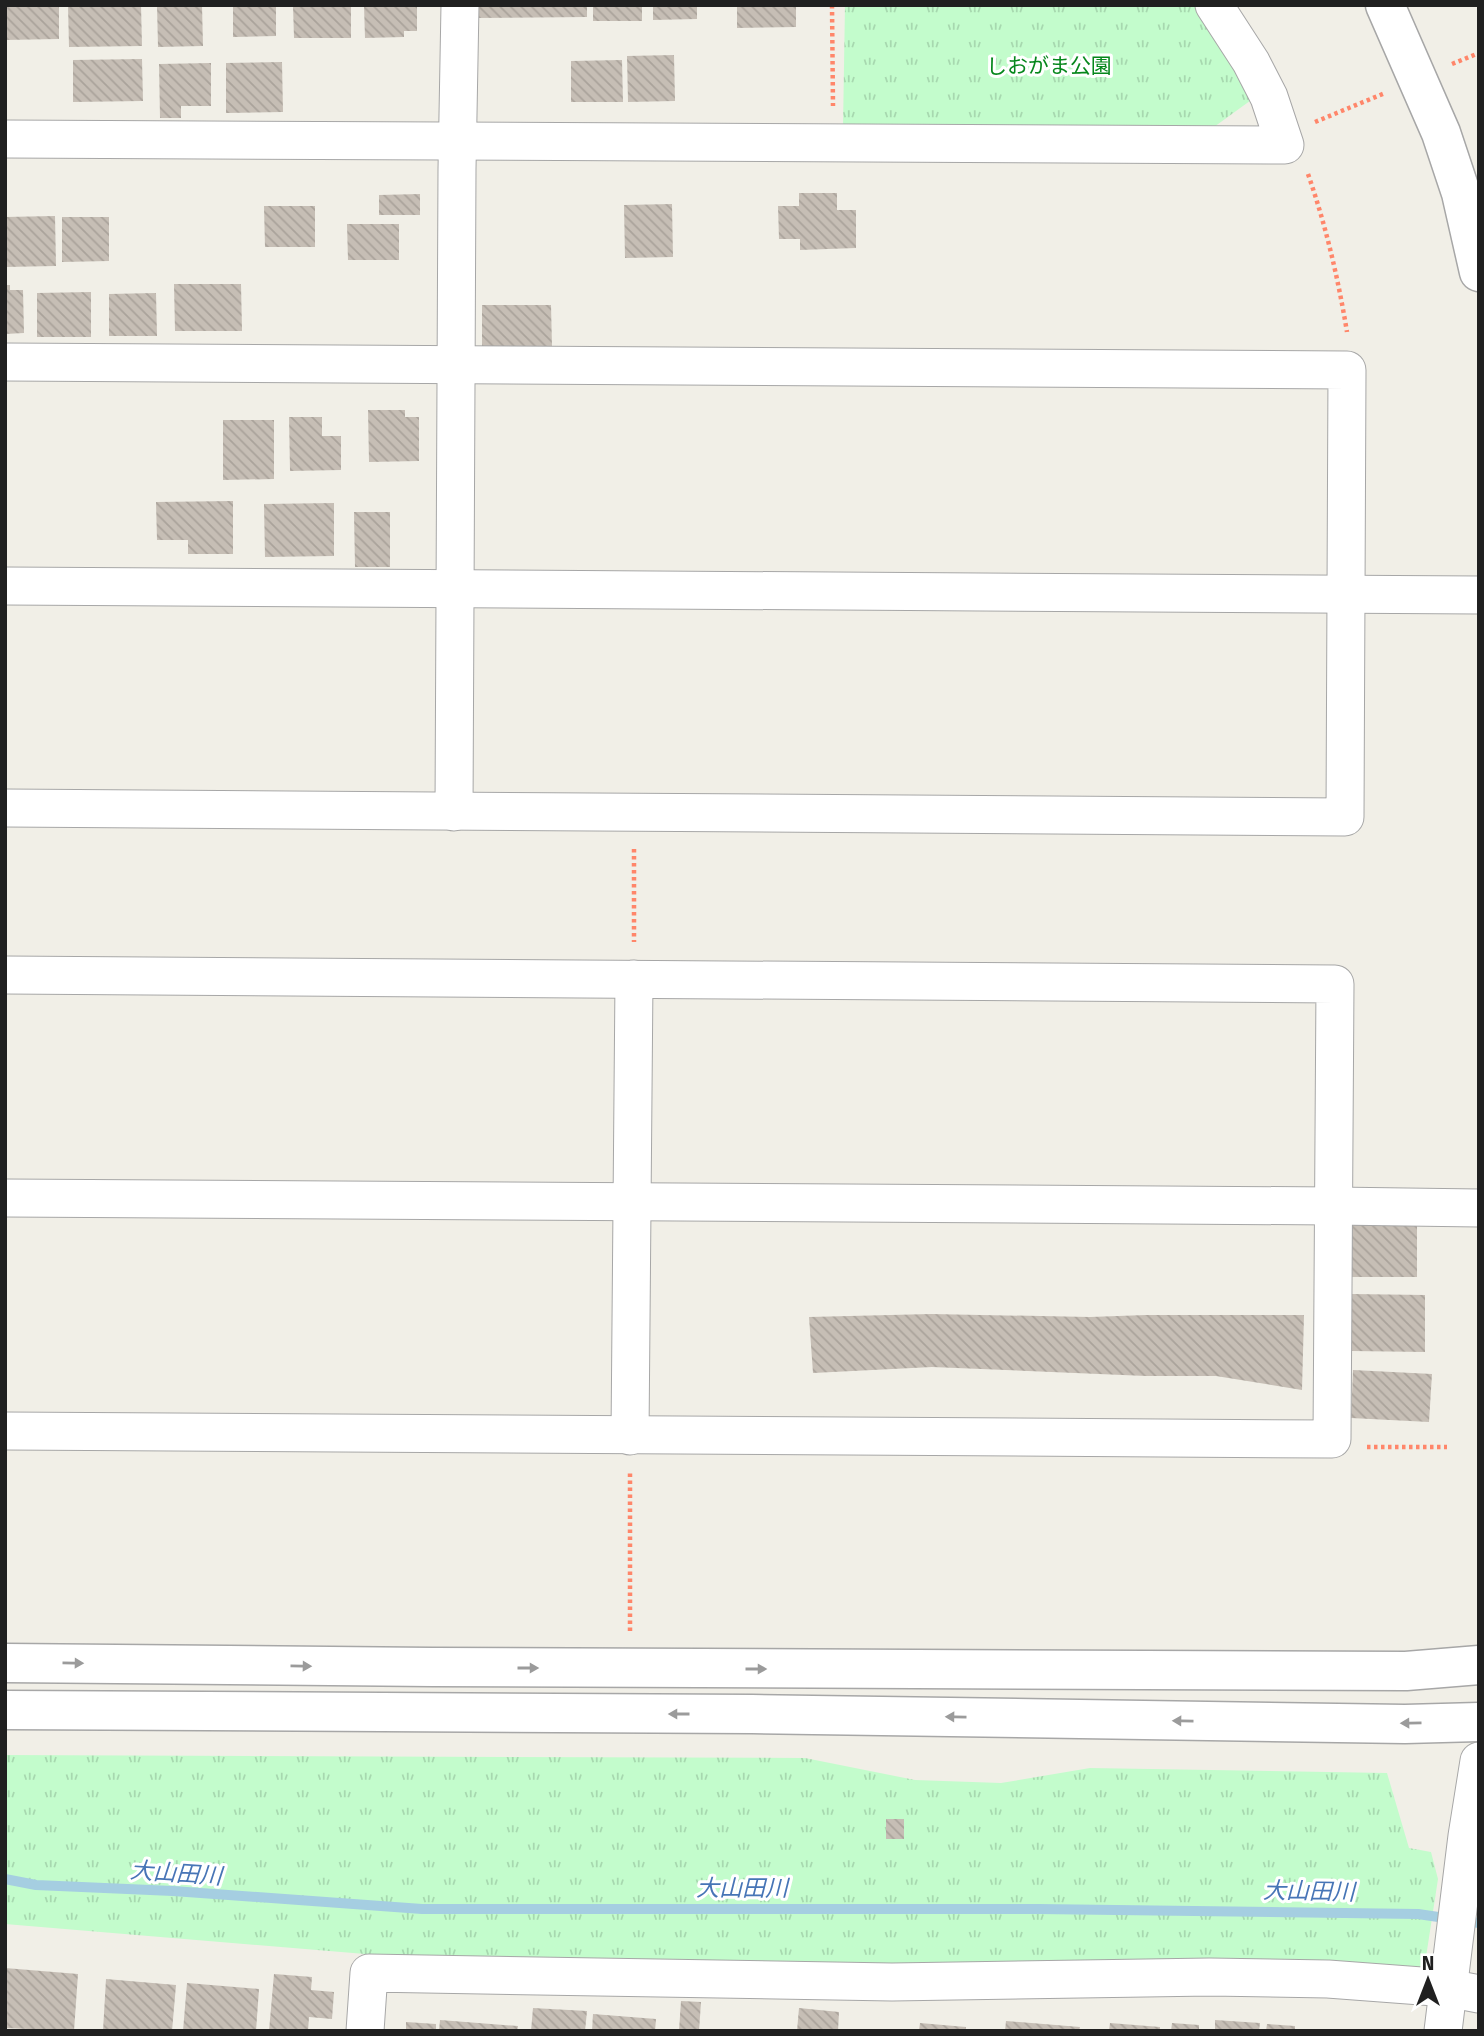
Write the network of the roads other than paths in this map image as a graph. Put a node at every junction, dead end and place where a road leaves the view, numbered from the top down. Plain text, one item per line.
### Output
1 (460, 5) edge
2 (1214, 5) edge
3 (1385, 5) edge
4 (5, 139) edge
5 (458, 142) junction
6 (1479, 272) edge
7 (5, 362) edge
8 (456, 363) junction
9 (5, 586) edge
10 (454, 589) junction
11 (1347, 595) junction
12 (1479, 595) edge
13 (5, 808) edge
14 (454, 812) junction
15 (5, 975) edge
16 (634, 979) junction
17 (5, 1198) edge
18 (632, 1201) junction
19 (1334, 1206) junction
20 (1479, 1208) edge
21 (5, 1431) edge
22 (631, 1436) junction
23 (5, 1662) edge
24 (1479, 1665) edge
25 (5, 1710) edge
26 (1479, 1722) edge
27 (1479, 1761) edge
28 (1464, 1991) edge
29 (365, 2031) edge
30 (1443, 2031) edge

1 - 5 street
2 - 5 street
3 - 6 street
4 - 5 street
5 - 8 street
7 - 8 street
8 - 10 street
8 - 11 street
9 - 10 street
10 - 11 street
10 - 14 street
11 - 12 street
11 - 14 street
13 - 14 street
15 - 16 street
16 - 18 street
16 - 19 street
17 - 18 street
18 - 19 street
18 - 22 street
19 - 20 street
19 - 22 street
21 - 22 street
23 -> 24 street
26 -> 25 street
27 - 28 street
28 - 29 street
28 - 30 street

